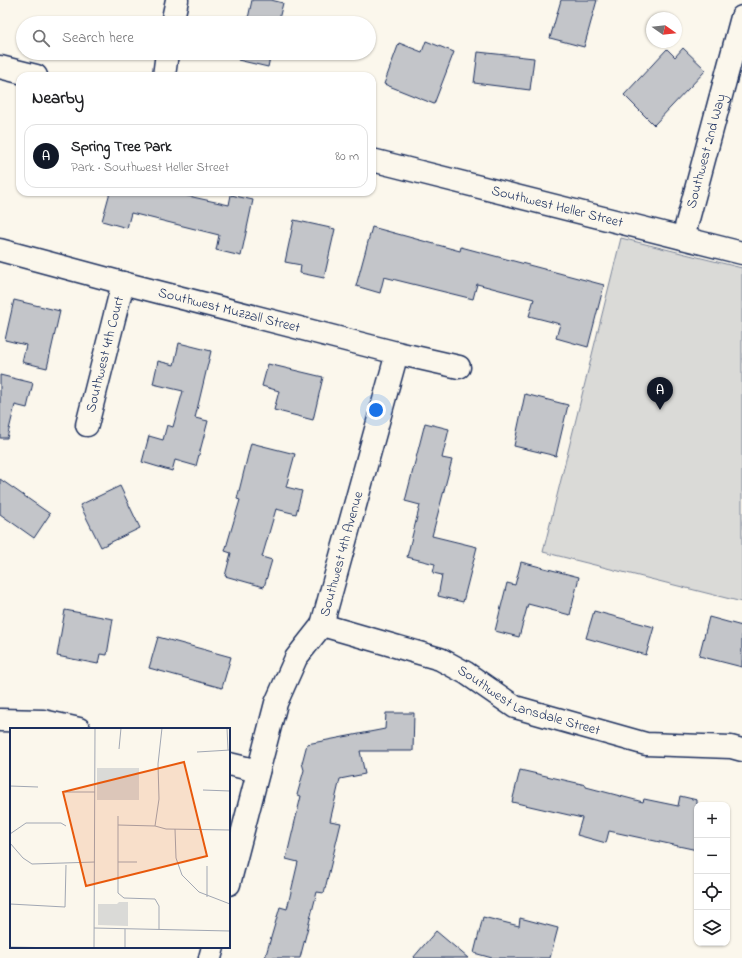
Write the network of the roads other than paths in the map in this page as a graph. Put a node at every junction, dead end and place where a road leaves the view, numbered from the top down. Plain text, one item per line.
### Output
1 (177, 0) edge
2 (174, 16) edge
3 (742, 17) edge
4 (166, 60) edge
5 (0, 67) edge
6 (20, 72) edge
7 (165, 72) edge
8 (376, 161) edge
9 (683, 238) junction
10 (0, 250) edge
11 (742, 253) edge
12 (123, 283) junction
13 (397, 354) junction
14 (459, 367) dead end
15 (87, 425) dead end
16 (322, 625) junction
17 (0, 720) edge
18 (74, 728) edge
19 (742, 750) edge
20 (230, 764) edge
21 (258, 771) junction
22 (230, 880) edge
23 (213, 948) edge
24 (210, 958) edge

1 - 2 street
3 - 9 street, Southwest 2nd Way
4 - 7 street
5 - 6 street
8 - 9 street, Southwest Heller Street
9 - 11 street, Southwest Heller Street
10 - 12 street, Southwest Muzzall Street
12 - 13 street, Southwest Muzzall Street
12 - 15 street, Southwest 4th Court
13 - 14 street, Southwest Muzzall Street
13 - 16 street, Southwest 4th Avenue
16 - 19 street, Southwest Lansdale Street
16 - 21 street, Southwest 4th Avenue
17 - 18 street
20 - 21 street
21 - 22 street, Southwest 4th Avenue
23 - 24 street

